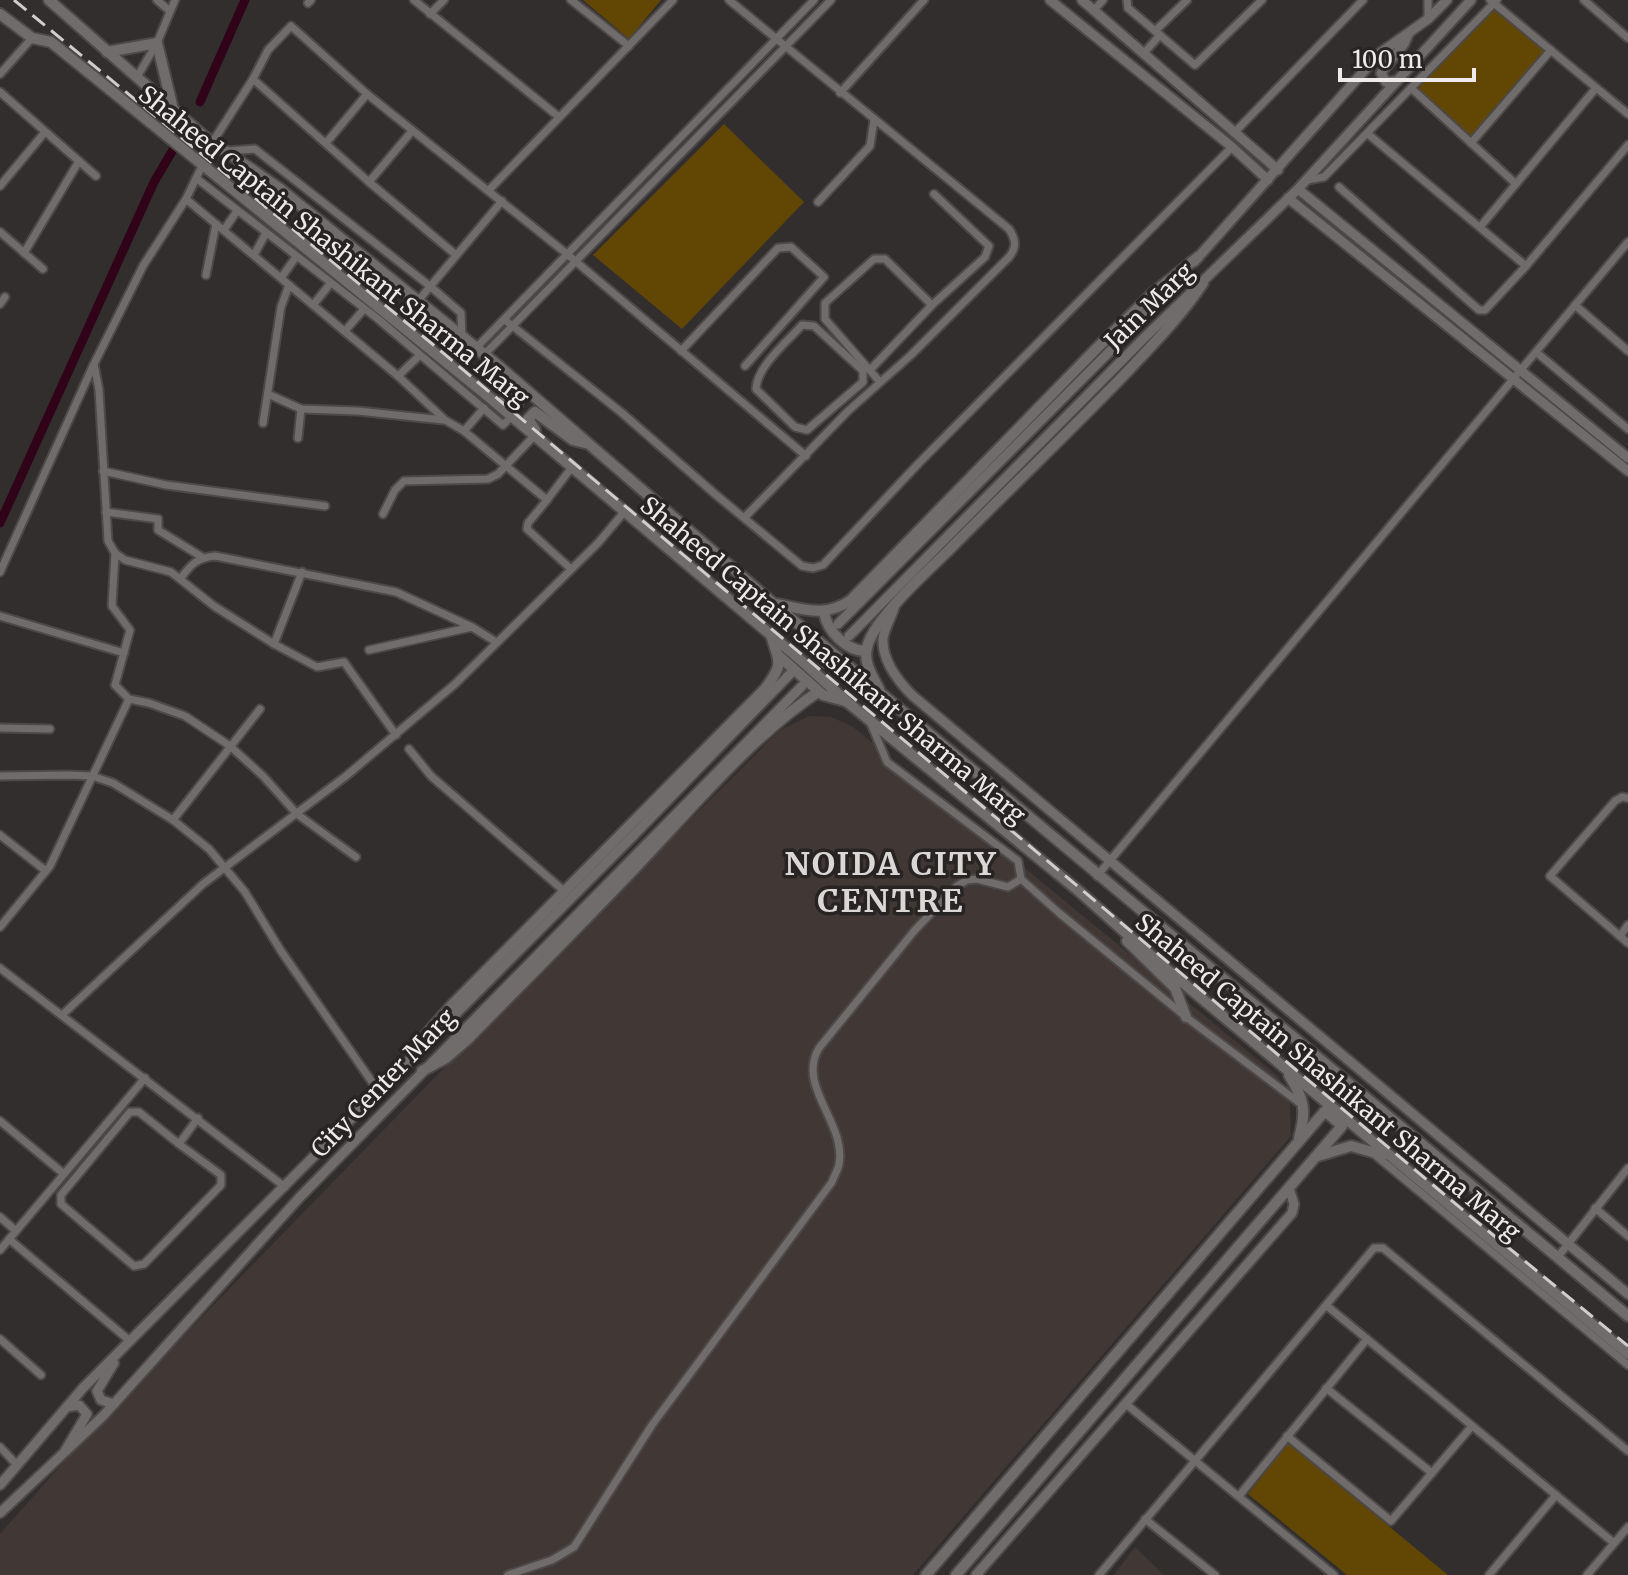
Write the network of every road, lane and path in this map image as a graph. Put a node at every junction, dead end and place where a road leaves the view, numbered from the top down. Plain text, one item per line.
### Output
1 (49, 0) edge
2 (157, 0) edge
3 (175, 0) edge
4 (414, 0) edge
5 (444, 0) edge
6 (571, 0) edge
7 (673, 0) edge
8 (729, 0) edge
9 (814, 0) edge
10 (831, 0) edge
11 (924, 0) edge
12 (1050, 0) edge
13 (1082, 0) edge
14 (1103, 0) edge
15 (1127, 0) edge
16 (1187, 0) edge
17 (1262, 0) edge
18 (1363, 0) edge
19 (1428, 0) edge
20 (1447, 0) edge
21 (1471, 0) edge
22 (1584, 0) edge
23 (1494, 1) edge
24 (1094, 10) junction
25 (170, 11) junction
26 (0, 14) edge
27 (430, 14) junction
28 (1428, 19) junction
29 (1158, 33) junction
30 (1409, 33) junction
31 (32, 38) junction
32 (776, 38) junction
33 (1628, 38) edge
34 (157, 43) junction
35 (629, 46) junction
36 (784, 46) junction
37 (1551, 50) junction
38 (107, 52) junction
39 (1144, 53) junction
40 (0, 56) edge
41 (9, 63) junction
42 (0, 74) edge
43 (137, 77) junction
44 (253, 79) junction
45 (1397, 81) junction
46 (1411, 88) junction
47 (1596, 88) junction
48 (840, 93) junction
49 (367, 94) junction
50 (3, 95) edge
51 (0, 105) edge
52 (176, 112) junction
53 (1628, 114) edge
54 (559, 117) junction
55 (874, 120) junction
56 (412, 131) junction
57 (45, 132) junction
58 (1234, 133) junction
59 (1368, 134) junction
60 (209, 140) junction
61 (326, 143) junction
62 (1471, 143) junction
63 (1628, 145) edge
64 (1232, 147) junction
65 (225, 151) junction
66 (79, 161) junction
67 (203, 164) junction
68 (1278, 170) junction
69 (96, 176) dead end
70 (196, 178) junction
71 (1268, 180) junction
72 (1305, 180) junction
73 (369, 182) junction
74 (1516, 184) junction
75 (0, 186) edge
76 (1339, 187) dead end
77 (279, 188) junction
78 (1298, 189) junction
79 (489, 190) junction
80 (934, 194) dead end
81 (1288, 198) junction
82 (186, 199) junction
83 (502, 201) junction
84 (818, 202) dead end
85 (237, 211) junction
86 (262, 212) junction
87 (216, 224) junction
88 (326, 225) junction
89 (1480, 227) junction
90 (224, 230) junction
91 (0, 232) edge
92 (266, 233) junction
93 (1628, 242) edge
94 (311, 251) junction
95 (24, 253) junction
96 (567, 254) junction
97 (254, 255) junction
98 (456, 255) junction
99 (296, 257) junction
100 (1198, 257) junction
101 (576, 262) junction
102 (1526, 266) junction
103 (43, 269) dead end
104 (206, 275) dead end
105 (281, 278) junction
106 (1203, 283) junction
107 (330, 284) junction
108 (289, 285) junction
109 (431, 287) junction
110 (418, 301) junction
111 (313, 305) junction
112 (932, 305) junction
113 (1575, 305) junction
114 (364, 309) junction
115 (505, 320) junction
116 (513, 328) junction
117 (345, 331) junction
118 (462, 337) junction
119 (1627, 347) edge
120 (480, 351) junction
121 (681, 351) junction
122 (1536, 352) junction
123 (420, 355) junction
124 (753, 357) junction
125 (94, 364) junction
126 (745, 366) dead end
127 (500, 367) junction
128 (764, 369) junction
129 (870, 370) junction
130 (1518, 374) junction
131 (398, 376) junction
132 (880, 382) junction
133 (483, 392) junction
134 (268, 394) junction
135 (484, 408) junction
136 (301, 409) junction
137 (511, 417) junction
138 (445, 420) junction
139 (263, 423) dead end
140 (1628, 429) edge
141 (464, 431) junction
142 (534, 436) junction
143 (298, 438) dead end
144 (587, 443) junction
145 (806, 456) junction
146 (1628, 458) edge
147 (569, 465) junction
148 (506, 466) junction
149 (103, 471) junction
150 (1628, 471) edge
151 (547, 500) junction
152 (325, 506) dead end
153 (625, 511) junction
154 (106, 512) junction
155 (383, 514) dead end
156 (745, 517) junction
157 (115, 553) junction
158 (202, 557) junction
159 (571, 569) junction
160 (0, 572) edge
161 (302, 572) junction
162 (181, 578) junction
163 (774, 604) junction
164 (894, 608) junction
165 (824, 612) junction
166 (0, 616) edge
167 (838, 624) tunnel mouth
168 (472, 627) junction
169 (771, 634) junction
170 (849, 636) tunnel mouth
171 (496, 642) junction
172 (274, 644) junction
173 (369, 650) dead end
174 (866, 651) junction
175 (124, 653) junction
176 (779, 656) junction
177 (790, 674) tunnel mouth
178 (802, 686) tunnel mouth
179 (818, 692) junction
180 (882, 695) junction
181 (129, 699) junction
182 (846, 701) junction
183 (260, 709) dead end
184 (869, 718) junction
185 (0, 728) edge
186 (50, 729) dead end
187 (396, 735) junction
188 (230, 746) junction
189 (409, 749) dead end
190 (0, 776) edge
191 (92, 776) junction
192 (1628, 798) edge
193 (297, 814) junction
194 (173, 820) junction
195 (0, 835) edge
196 (356, 857) dead end
197 (1110, 859) junction
198 (225, 867) junction
199 (46, 871) junction
200 (1097, 876) junction
201 (1021, 879) junction
202 (564, 891) junction
203 (1628, 925) edge
204 (0, 927) edge
205 (1123, 931) junction
206 (1620, 936) junction
207 (1628, 943) edge
208 (0, 968) edge
209 (62, 1015) junction
210 (1186, 1017) junction
211 (413, 1057) junction
212 (1281, 1064) junction
213 (422, 1071) junction
214 (145, 1078) junction
215 (379, 1092) junction
216 (1303, 1106) junction
217 (198, 1118) junction
218 (0, 1121) edge
219 (179, 1144) junction
220 (1297, 1144) junction
221 (1367, 1149) junction
222 (1314, 1158) junction
223 (1392, 1158) junction
224 (1628, 1168) edge
225 (64, 1174) junction
226 (285, 1187) junction
227 (1289, 1188) junction
228 (1595, 1208) junction
229 (0, 1217) edge
230 (16, 1231) junction
231 (1628, 1236) edge
232 (9, 1239) junction
233 (1568, 1244) junction
234 (0, 1250) edge
235 (1557, 1258) junction
236 (1628, 1294) edge
237 (1327, 1306) junction
238 (1628, 1316) edge
239 (0, 1339) edge
240 (1367, 1339) junction
241 (130, 1341) junction
242 (118, 1353) junction
243 (1628, 1354) edge
244 (1628, 1365) edge
245 (41, 1375) dead end
246 (1326, 1388) junction
247 (114, 1404) junction
248 (1126, 1404) junction
249 (67, 1407) junction
250 (1472, 1426) junction
251 (1287, 1436) junction
252 (0, 1447) edge
253 (1628, 1451) edge
254 (64, 1453) junction
255 (1195, 1461) junction
256 (17, 1465) junction
257 (1432, 1473) junction
258 (0, 1485) edge
259 (1556, 1495) junction
260 (1239, 1496) junction
261 (0, 1513) edge
262 (1145, 1519) junction
263 (1628, 1527) edge
264 (1614, 1543) junction
265 (508, 1575) edge
266 (926, 1575) edge
267 (956, 1575) edge
268 (976, 1575) edge
269 (1099, 1575) edge
270 (1215, 1575) edge
271 (1334, 1575) edge
272 (1489, 1575) edge
273 (1587, 1575) edge

1 - 38 main road, Shaheed Captain Shashikant Sharma Marg
2 - 25 street
3 - 25 street
4 - 27 street
5 - 27 street
6 - 35 street
7 - 35 street
8 - 32 street
9 - 32 street
10 - 36 street
11 - 48 street
12 - 64 street
13 - 24 street
14 - 24 street
15 - 29 street
16 - 29 street
17 - 29 street
18 - 58 street
19 - 28 street
20 - 28 street, Jain Marg
21 - 45 street, Jain Marg
22 - 33 street
23 - 37 street
23 - 46 street
24 - 39 street
25 - 34 street
26 - 31 main road, Shaheed Captain Shashikant Sharma Marg
27 - 54 street
28 - 30 street, Jain Marg
29 - 39 street
30 - 45 street
30 - 68 street, Jain Marg
31 - 41 street
31 - 67 main road, Shaheed Captain Shashikant Sharma Marg
32 - 36 street
32 - 96 street
34 - 38 main road
34 - 43 street
34 - 52 main road
35 - 54 street
36 - 48 street
36 - 101 street
37 - 47 street
37 - 62 street
38 - 43 main road, Shaheed Captain Shashikant Sharma Marg
39 - 58 street
40 - 41 street
41 - 42 street
43 - 52 main road, Shaheed Captain Shashikant Sharma Marg
44 - 49 street
44 - 60 street
44 - 61 street
45 - 72 street, Jain Marg
46 - 59 street
46 - 62 street
47 - 53 street
47 - 74 street
48 - 55 street
49 - 56 street
49 - 61 street
50 - 51 street
50 - 57 street
52 - 60 main road, Shaheed Captain Shashikant Sharma Marg
54 - 79 street
55 - 84 street
55 - 132 street
56 - 73 street
56 - 79 street
57 - 66 street
57 - 75 street
58 - 68 street
59 - 72 street
59 - 89 street
60 - 65 main road, Shaheed Captain Shashikant Sharma Marg
61 - 73 street
62 - 74 street
63 - 102 street
64 - 71 street
64 - 156 street
65 - 77 main road, Shaheed Captain Shashikant Sharma Marg
65 - 109 street
66 - 69 street
66 - 95 street
67 - 70 street
67 - 86 main road, Shaheed Captain Shashikant Sharma Marg
68 - 71 street, Jain Marg
70 - 82 street
70 - 85 street
71 - 100 street, Jain Marg
72 - 78 street, Jain Marg
73 - 98 street
74 - 89 street
76 - 102 street
77 - 86 main road
77 - 88 main road, Shaheed Captain Shashikant Sharma Marg
78 - 81 street, Jain Marg
78 - 130 street
79 - 83 street
80 - 112 street
81 - 106 street, Jain Marg
81 - 130 street
82 - 87 street
82 - 125 street
83 - 96 street
83 - 98 street
85 - 90 street
85 - 92 street
86 - 94 main road, Shaheed Captain Shashikant Sharma Marg
87 - 90 street
87 - 104 street
88 - 94 main road
88 - 110 main road, Shaheed Captain Shashikant Sharma Marg
89 - 102 street
90 - 97 street
91 - 95 street
92 - 97 street
92 - 99 street
93 - 113 street
94 - 133 main road, Shaheed Captain Shashikant Sharma Marg
95 - 103 street
96 - 101 street
96 - 115 street
97 - 105 street
98 - 109 street
99 - 105 street
99 - 107 street
100 - 165 main road
100 - 167 street, Jain Marg
101 - 116 street
101 - 121 street
105 - 108 street
106 - 164 main road
106 - 170 street, Jain Marg
107 - 111 street
107 - 114 street
108 - 111 street
108 - 134 street
109 - 110 street
109 - 118 street
110 - 118 main road, Shaheed Captain Shashikant Sharma Marg
111 - 117 street
112 - 129 street
112 - 129 street
113 - 119 street
113 - 122 street
114 - 117 street
114 - 123 street
115 - 116 street
115 - 120 street
116 - 120 street
116 - 156 street
117 - 131 street
118 - 120 main road, Shaheed Captain Shashikant Sharma Marg
120 - 127 main road, Shaheed Captain Shashikant Sharma Marg
121 - 124 street
121 - 145 street
122 - 130 street
122 - 140 street
123 - 131 street
123 - 135 street
124 - 126 street
124 - 128 street
125 - 149 street
125 - 160 street
127 - 133 main road
127 - 144 main road, Shaheed Captain Shashikant Sharma Marg
128 - 128 street
129 - 132 street
130 - 146 street
130 - 150 street
130 - 197 street
131 - 138 street
132 - 145 street
133 - 137 main road, Shaheed Captain Shashikant Sharma Marg
134 - 136 street
134 - 139 street
135 - 137 street
135 - 141 street
136 - 138 street
136 - 143 street
137 - 142 main road, Shaheed Captain Shashikant Sharma Marg
138 - 141 street
141 - 148 street
142 - 147 main road, Shaheed Captain Shashikant Sharma Marg
142 - 148 street
144 - 147 main road
144 - 163 main road, Shaheed Captain Shashikant Sharma Marg
145 - 156 street
147 - 151 street
147 - 153 main road, Shaheed Captain Shashikant Sharma Marg
148 - 151 street
148 - 155 street
149 - 152 street
149 - 154 street
151 - 159 street
153 - 159 street
153 - 169 main road, Shaheed Captain Shashikant Sharma Marg
154 - 157 street
154 - 158 street
157 - 162 street
157 - 175 street
158 - 161 street
158 - 162 street
159 - 171 street
161 - 168 street
161 - 172 street
162 - 172 street
163 - 165 main road
163 - 180 main road, Shaheed Captain Shashikant Sharma Marg
164 - 174 main road
164 - 197 street
165 - 174 main road
166 - 175 street
168 - 171 street
168 - 173 street
169 - 176 main road
169 - 182 main road, Shaheed Captain Shashikant Sharma Marg
171 - 187 street
172 - 187 street
174 - 180 main road
175 - 181 street
176 - 179 main road
176 - 202 main road
177 - 211 street, City Center Marg
178 - 213 street, City Center Marg
179 - 182 main road
179 - 213 main road
180 - 200 main road, Shaheed Captain Shashikant Sharma Marg
181 - 188 street
181 - 191 street
182 - 184 main road, Shaheed Captain Shashikant Sharma Marg
183 - 188 street
184 - 201 street
184 - 205 main road, Shaheed Captain Shashikant Sharma Marg
185 - 186 street
187 - 193 street
188 - 193 street
188 - 194 street
189 - 202 street
190 - 191 street
191 - 194 street
191 - 199 street
192 - 206 street
193 - 196 street
193 - 198 street
194 - 198 street
195 - 199 street
197 - 200 street
197 - 233 street
198 - 209 street
198 - 215 street
199 - 204 street
200 - 235 main road, Shaheed Captain Shashikant Sharma Marg
201 - 210 street
201 - 265 street
202 - 211 main road
203 - 206 street
205 - 210 main road
205 - 212 main road, Shaheed Captain Shashikant Sharma Marg
206 - 207 street
208 - 209 street
209 - 214 street
210 - 216 street
211 - 215 street, City Center Marg
212 - 216 main road
212 - 223 main road, Shaheed Captain Shashikant Sharma Marg
213 - 247 street, City Center Marg
214 - 217 street
214 - 225 street
215 - 226 street, City Center Marg
216 - 220 main road
217 - 219 street
217 - 226 street
218 - 225 street
219 - 219 street
220 - 222 main road
220 - 266 main road
221 - 222 main road
221 - 223 main road
221 - 244 street
222 - 227 main road
223 - 243 main road, Shaheed Captain Shashikant Sharma Marg
224 - 228 street
225 - 230 street
226 - 241 street, City Center Marg
227 - 248 street
227 - 267 main road
228 - 231 street
228 - 233 street
229 - 230 street
230 - 232 street
232 - 234 street
232 - 241 street
233 - 235 street
233 - 236 street
235 - 238 main road, Shaheed Captain Shashikant Sharma Marg
237 - 240 street
237 - 253 street
237 - 255 street
239 - 245 street
240 - 246 street
240 - 250 street
241 - 242 street, City Center Marg
242 - 247 street
242 - 249 street, City Center Marg
246 - 251 street
246 - 257 street
247 - 254 street, City Center Marg
248 - 255 street
248 - 268 street
249 - 254 street
249 - 256 street, City Center Marg
250 - 257 street
250 - 259 street
251 - 257 street
251 - 260 street
252 - 256 street
254 - 261 street, City Center Marg
255 - 260 street
255 - 262 street
256 - 258 street, City Center Marg
259 - 264 street
259 - 272 street
260 - 271 street
262 - 269 street
262 - 270 street
263 - 264 street
264 - 273 street

